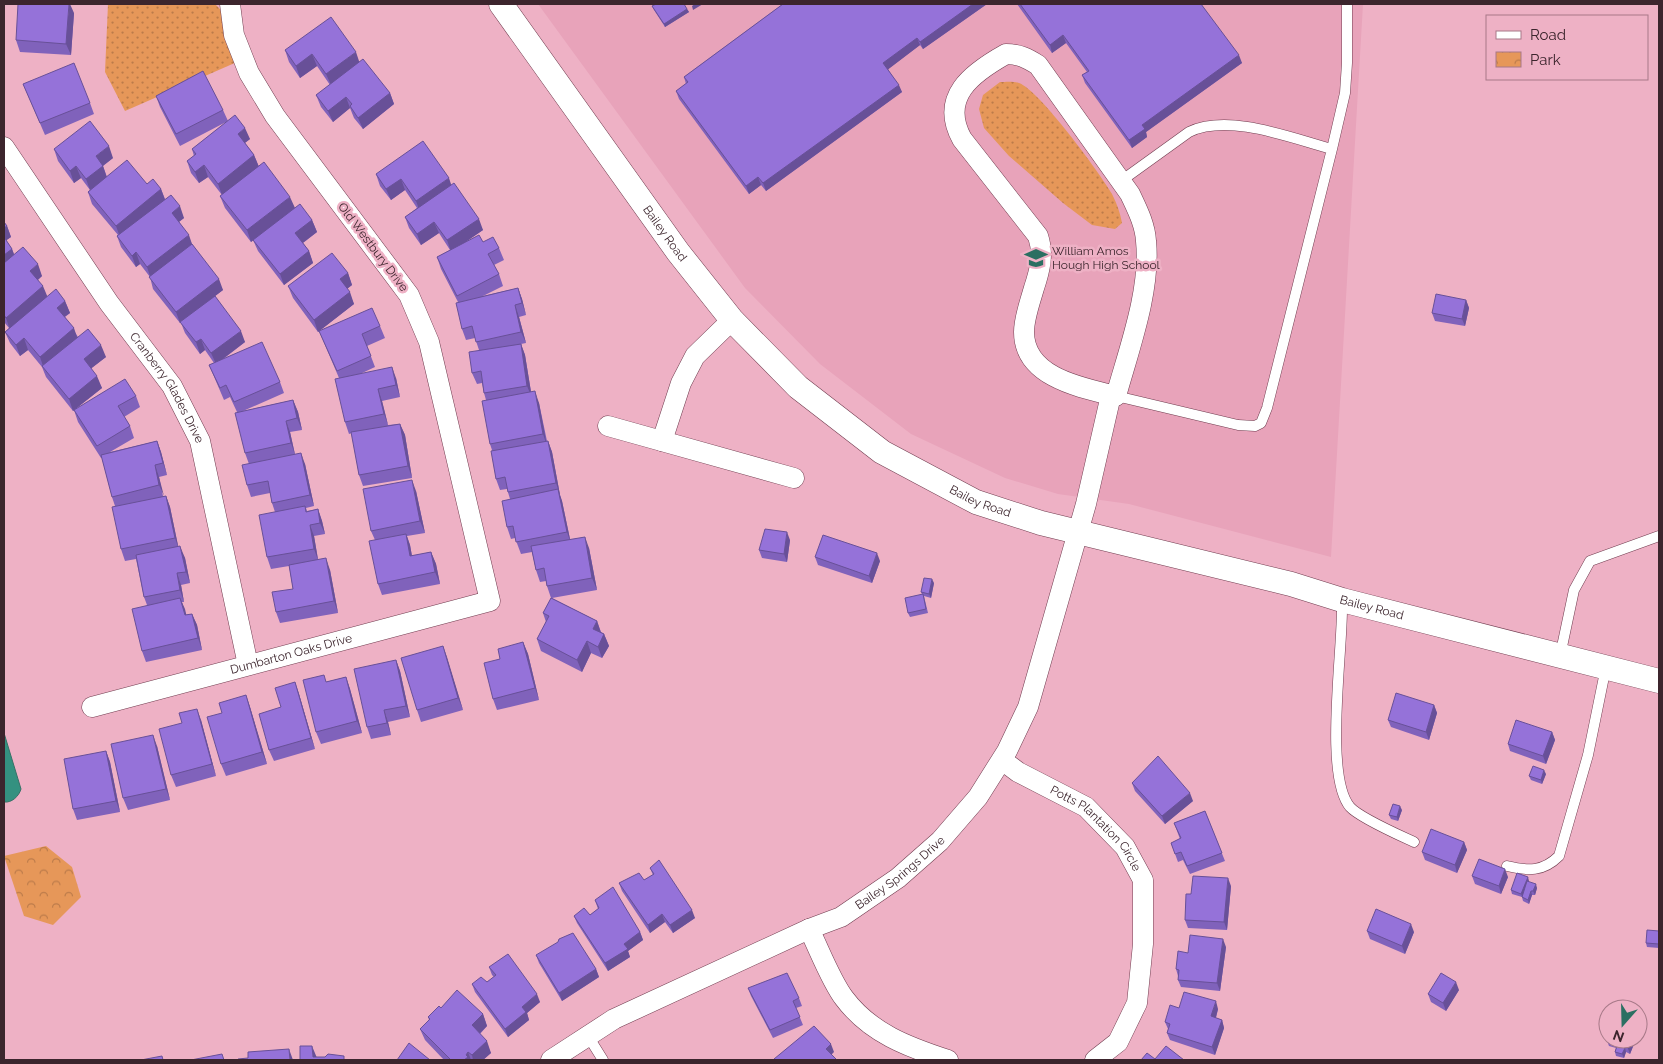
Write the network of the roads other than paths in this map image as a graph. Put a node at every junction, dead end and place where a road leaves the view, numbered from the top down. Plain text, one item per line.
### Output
1 (230, 4) edge
2 (501, 4) edge
3 (1346, 4) edge
4 (4, 148) edge
5 (1332, 149) junction
6 (11, 173) edge
7 (1121, 182) junction
8 (732, 320) junction
9 (1114, 396) junction
10 (608, 426) dead end
11 (662, 441) junction
12 (794, 478) dead end
13 (1079, 531) junction
14 (1659, 536) edge
15 (1342, 600) junction
16 (490, 601) joint
17 (1560, 656) junction
18 (248, 665) junction
19 (1606, 667) junction
20 (1659, 681) edge
21 (92, 707) dead end
22 (1002, 760) junction
23 (1414, 842) dead end
24 (1507, 866) dead end
25 (809, 929) junction
26 (588, 1036) junction
27 (552, 1060) edge
28 (603, 1060) edge
29 (948, 1060) edge
30 (1094, 1060) edge

1 - 16 street, Old Westbury Drive
2 - 8 street, Bailey Road
3 - 5 lane
4 - 6 street, Cranberry Glades Drive
5 - 7 lane
5 - 9 lane
6 - 18 street, Cranberry Glades Drive
7 - 9 street, Bailey Springs Drive
7 - 9 street, Bailey Springs Drive
8 - 11 street
8 - 13 street, Bailey Road
9 - 13 street, Bailey Springs Drive
10 - 11 street
11 - 12 street
13 - 15 street, Bailey Road
13 - 22 street, Bailey Springs Drive
14 - 17 lane
15 - 17 street, Bailey Road
15 - 23 lane
16 - 18 street, Dumbarton Oaks Drive
17 - 19 street, Bailey Road
18 - 21 street, Dumbarton Oaks Drive
19 - 20 street, Bailey Road
19 - 24 lane
22 - 25 street, Bailey Springs Drive
22 - 30 street, Potts Plantation Circle
25 - 26 street, Bailey Springs Drive
25 - 29 street
26 - 27 street, Bailey Springs Drive
26 - 28 lane

